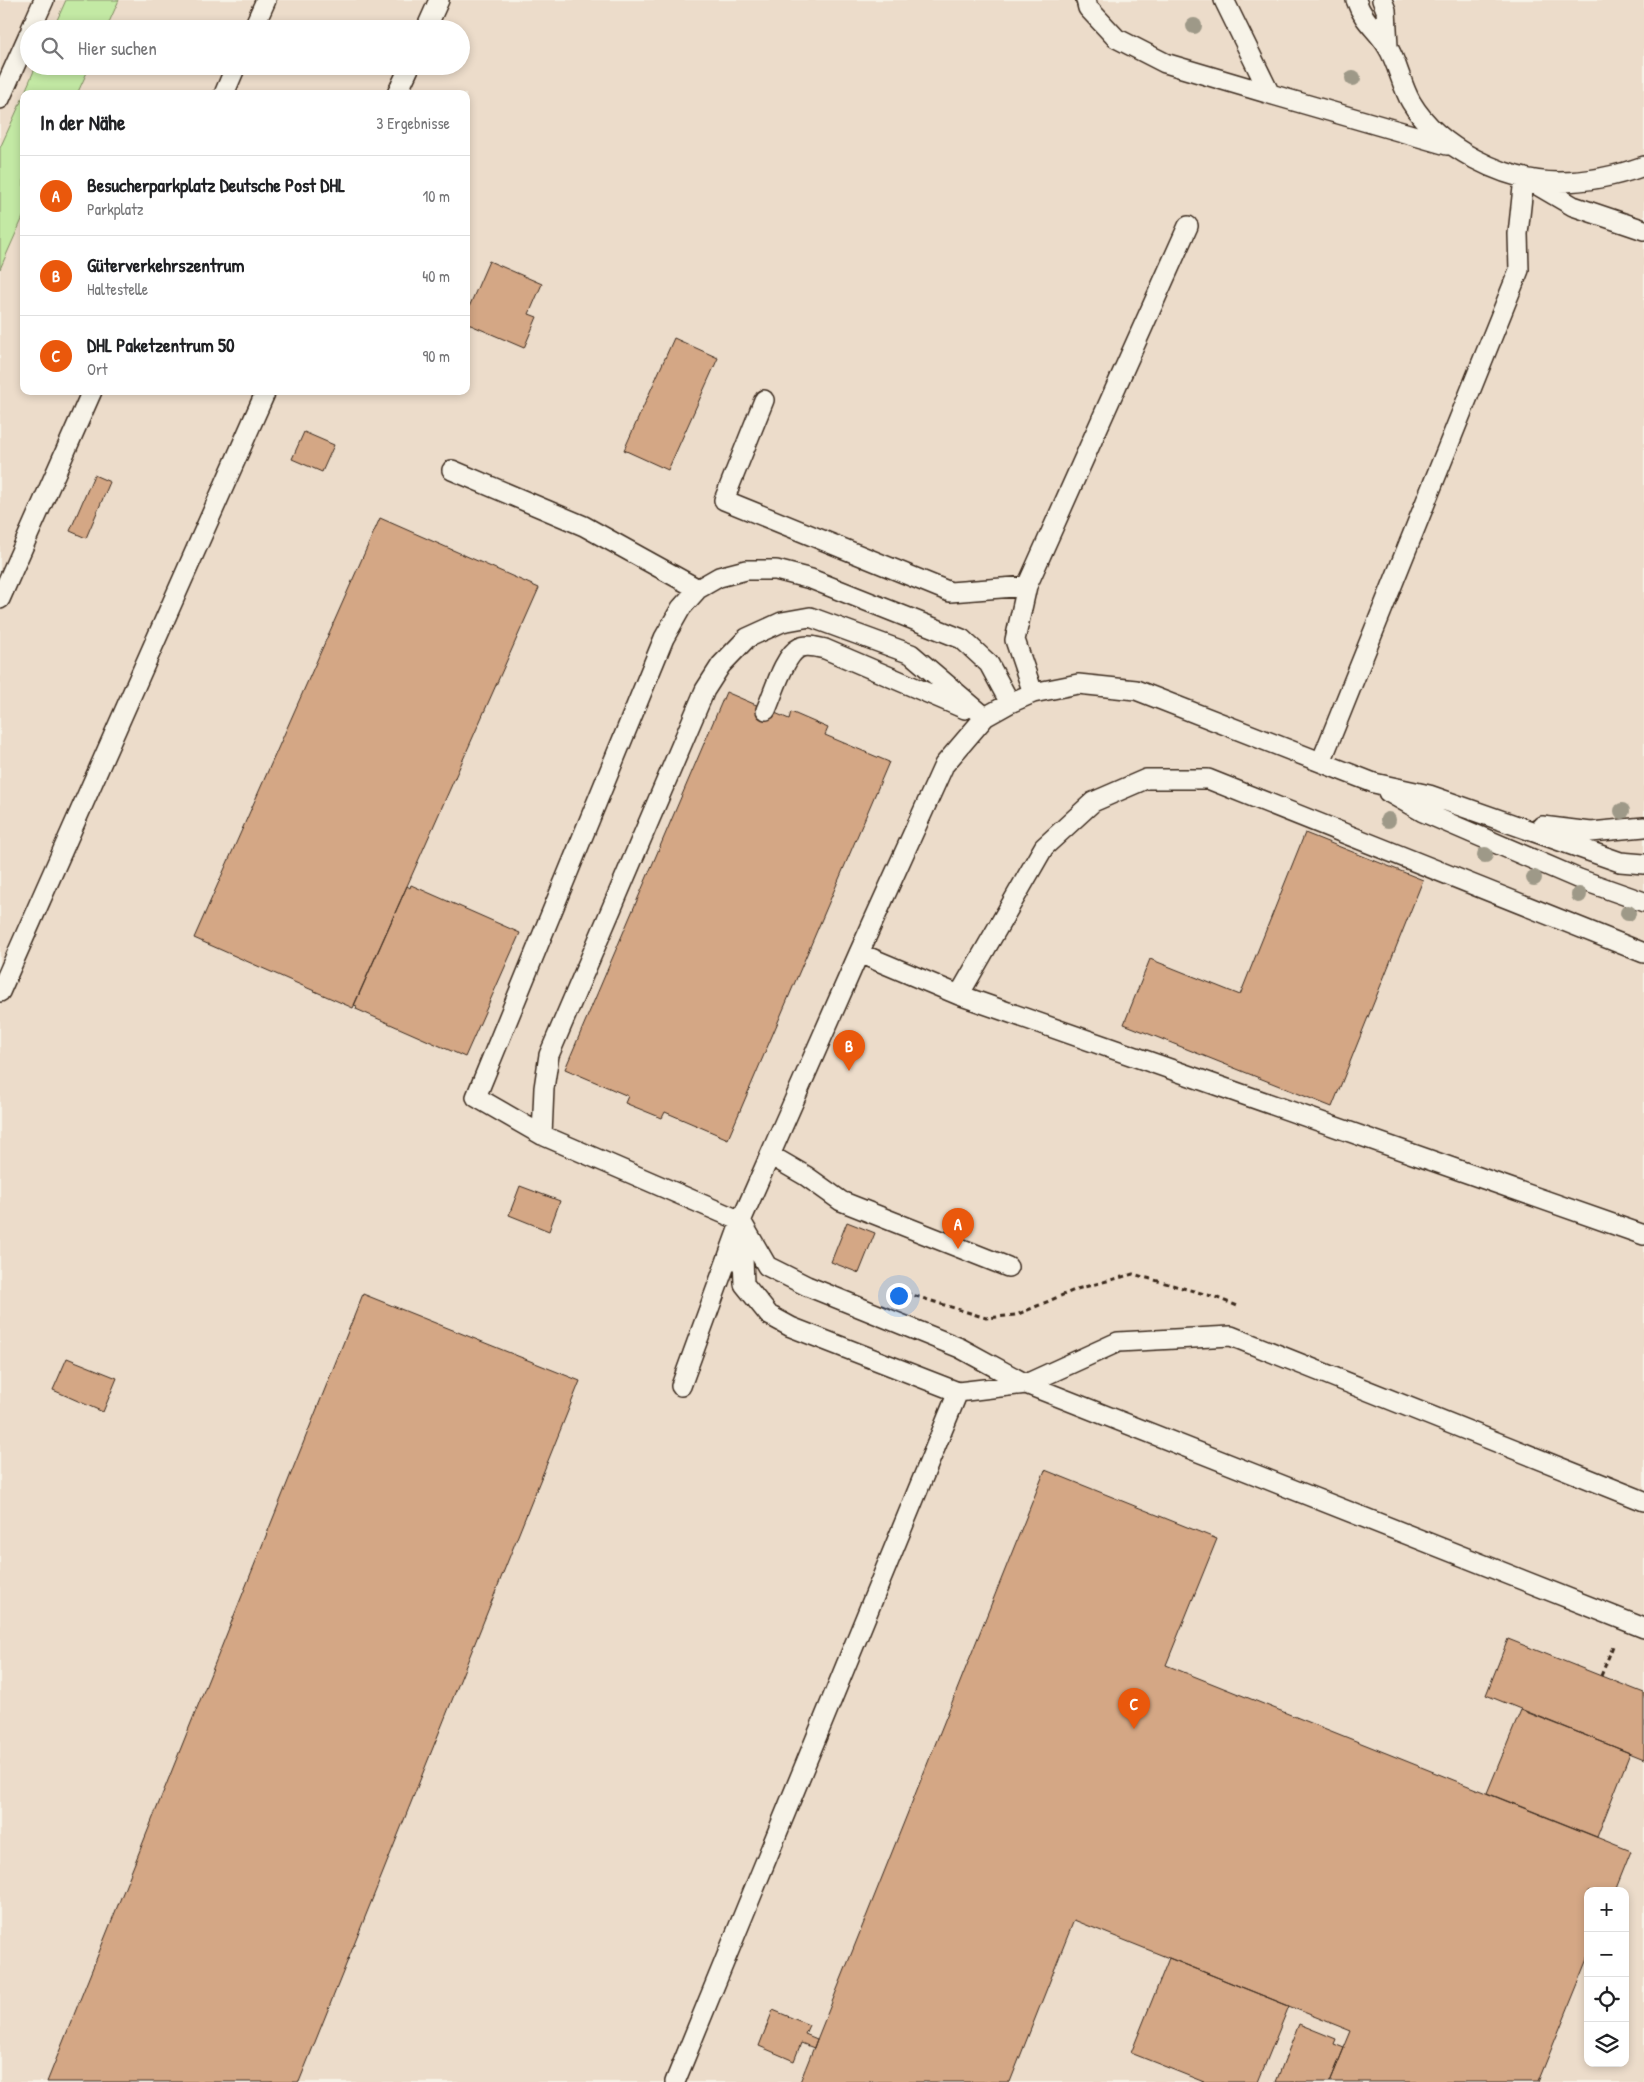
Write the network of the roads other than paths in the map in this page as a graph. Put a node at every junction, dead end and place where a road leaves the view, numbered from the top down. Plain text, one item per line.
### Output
1 (44, 0) edge
2 (266, 0) edge
3 (439, 0) edge
4 (1086, 0) edge
5 (1224, 0) edge
6 (1356, 0) edge
7 (1382, 0) edge
8 (35, 20) edge
9 (257, 20) edge
10 (430, 20) edge
11 (1388, 47) junction
12 (20, 54) edge
13 (232, 75) edge
14 (406, 75) edge
15 (226, 90) edge
16 (399, 90) edge
17 (1270, 94) junction
18 (0, 99) edge
19 (1455, 147) junction
20 (1644, 166) edge
21 (1524, 178) junction
22 (1188, 226) dead end
23 (1644, 230) edge
24 (90, 395) edge
25 (264, 395) edge
26 (764, 400) dead end
27 (452, 470) dead end
28 (1027, 586) junction
29 (698, 589) junction
30 (0, 599) edge
31 (1033, 693) junction
32 (1010, 703) junction
33 (766, 710) dead end
34 (985, 717) junction
35 (1321, 762) junction
36 (1374, 783) junction
37 (1508, 822) junction
38 (1644, 827) edge
39 (1644, 864) edge
40 (1644, 902) edge
41 (859, 953) junction
42 (1644, 953) edge
43 (0, 992) edge
44 (959, 995) junction
45 (542, 1135) junction
46 (770, 1155) junction
47 (741, 1221) junction
48 (1644, 1235) edge
49 (1008, 1267) dead end
50 (1026, 1384) junction
51 (681, 1386) dead end
52 (958, 1392) junction
53 (1644, 1501) edge
54 (1644, 1628) edge
55 (675, 2082) edge

1 - 8 lane
2 - 9 lane
3 - 10 lane
4 - 17 lane
5 - 17 lane
6 - 11 lane
7 - 11 lane
11 - 19 lane
12 - 18 lane
13 - 15 lane
14 - 16 lane
17 - 19 lane
19 - 21 lane
20 - 21 lane
21 - 23 lane
21 - 35 lane
22 - 28 lane
24 - 30 lane
25 - 43 lane
26 - 28 lane
27 - 29 lane
28 - 31 lane
29 - 32 lane
29 - 45 lane
31 - 32 lane
31 - 35 lane
32 - 34 lane
33 - 34 lane
34 - 41 lane
34 - 45 lane
35 - 36 lane
36 - 37 lane
36 - 40 lane
37 - 38 lane
37 - 39 lane
41 - 44 lane
41 - 46 lane
42 - 44 lane
44 - 48 lane
45 - 47 lane
46 - 47 lane
46 - 49 lane
47 - 50 lane
47 - 51 lane
47 - 52 lane
50 - 52 lane
50 - 53 lane
50 - 54 lane
52 - 55 lane

